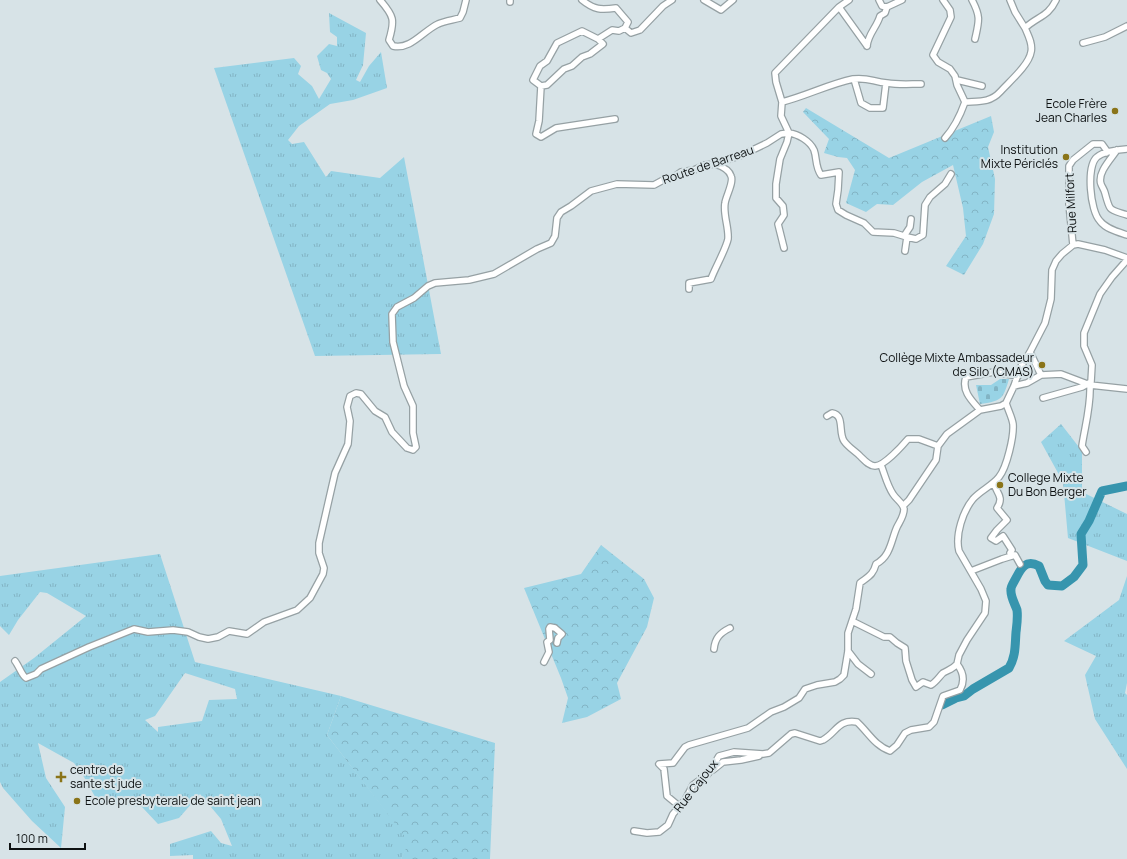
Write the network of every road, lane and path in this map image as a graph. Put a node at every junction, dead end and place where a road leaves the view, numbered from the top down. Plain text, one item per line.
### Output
1 (380, 0) edge
2 (466, 0) edge
3 (582, 0) edge
4 (672, 0) edge
5 (704, 0) edge
6 (733, 0) edge
7 (849, 0) edge
8 (879, 0) edge
9 (902, 0) edge
10 (943, 0) edge
11 (972, 0) edge
12 (1010, 0) edge
13 (1056, 0) edge
14 (839, 7) junction
15 (887, 8) junction
16 (1127, 26) edge
17 (626, 28) junction
18 (1025, 28) junction
19 (598, 39) junction
20 (975, 39) dead end
21 (1083, 43) dead end
22 (854, 79) junction
23 (957, 80) junction
24 (886, 83) junction
25 (921, 84) dead end
26 (541, 86) junction
27 (982, 86) dead end
28 (782, 102) junction
29 (965, 102) junction
30 (615, 119) dead end
31 (789, 133) junction
32 (945, 138) dead end
33 (1127, 149) edge
34 (1116, 150) junction
35 (1106, 153) junction
36 (714, 164) junction
37 (951, 174) dead end
38 (1127, 215) edge
39 (911, 219) dead end
40 (1127, 235) edge
41 (906, 237) junction
42 (1073, 245) junction
43 (784, 248) dead end
44 (905, 251) dead end
45 (1127, 259) edge
46 (689, 289) dead end
47 (1030, 352) junction
48 (1041, 375) junction
49 (1018, 376) junction
50 (1088, 385) junction
51 (1014, 386) junction
52 (1127, 389) edge
53 (1044, 398) dead end
54 (1006, 403) junction
55 (980, 410) junction
56 (826, 416) dead end
57 (938, 446) junction
58 (1086, 452) dead end
59 (881, 465) junction
60 (994, 483) junction
61 (903, 506) junction
62 (1012, 556) junction
63 (1020, 564) dead end
64 (971, 571) junction
65 (852, 621) junction
66 (730, 628) dead end
67 (557, 643) dead end
68 (714, 649) dead end
69 (848, 651) junction
70 (15, 661) dead end
71 (544, 662) dead end
72 (957, 664) junction
73 (871, 674) dead end
74 (680, 806) junction
75 (634, 831) dead end

1 - 2 street
3 - 17 street
4 - 17 street
5 - 6 street
7 - 14 street
8 - 15 street
9 - 15 street
10 - 23 street
11 - 20 street
12 - 18 street
13 - 18 street
14 - 15 street
14 - 28 street
16 - 21 street
17 - 19 street
18 - 29 street
19 - 26 street
19 - 26 street
22 - 24 street
22 - 24 street
22 - 28 street
23 - 27 street
23 - 29 street
24 - 25 street
26 - 30 street
28 - 31 street
29 - 32 street
31 - 36 street, Route de Barreau
31 - 41 street
31 - 43 street
33 - 34 street
34 - 35 street
34 - 38 street
35 - 40 street
35 - 42 street, Rue Milfort
36 - 46 street
36 - 70 street, Route de Barreau
37 - 41 street
39 - 41 street
41 - 44 street
42 - 45 street
42 - 47 street
45 - 50 street
47 - 48 street
47 - 49 street
48 - 50 street
48 - 51 street
49 - 51 street
49 - 55 street
50 - 52 street
50 - 53 street
50 - 58 street
51 - 54 street
54 - 55 street
54 - 60 street
55 - 57 street
56 - 59 street
57 - 59 street
57 - 61 street
59 - 61 street
60 - 62 street
60 - 64 street
61 - 65 street
62 - 63 street
62 - 64 street
64 - 72 street
65 - 69 street
65 - 72 street
66 - 68 street
67 - 71 street
69 - 73 street
69 - 74 street
72 - 74 street, Rue Cajoux
74 - 75 street, Rue Cajoux

